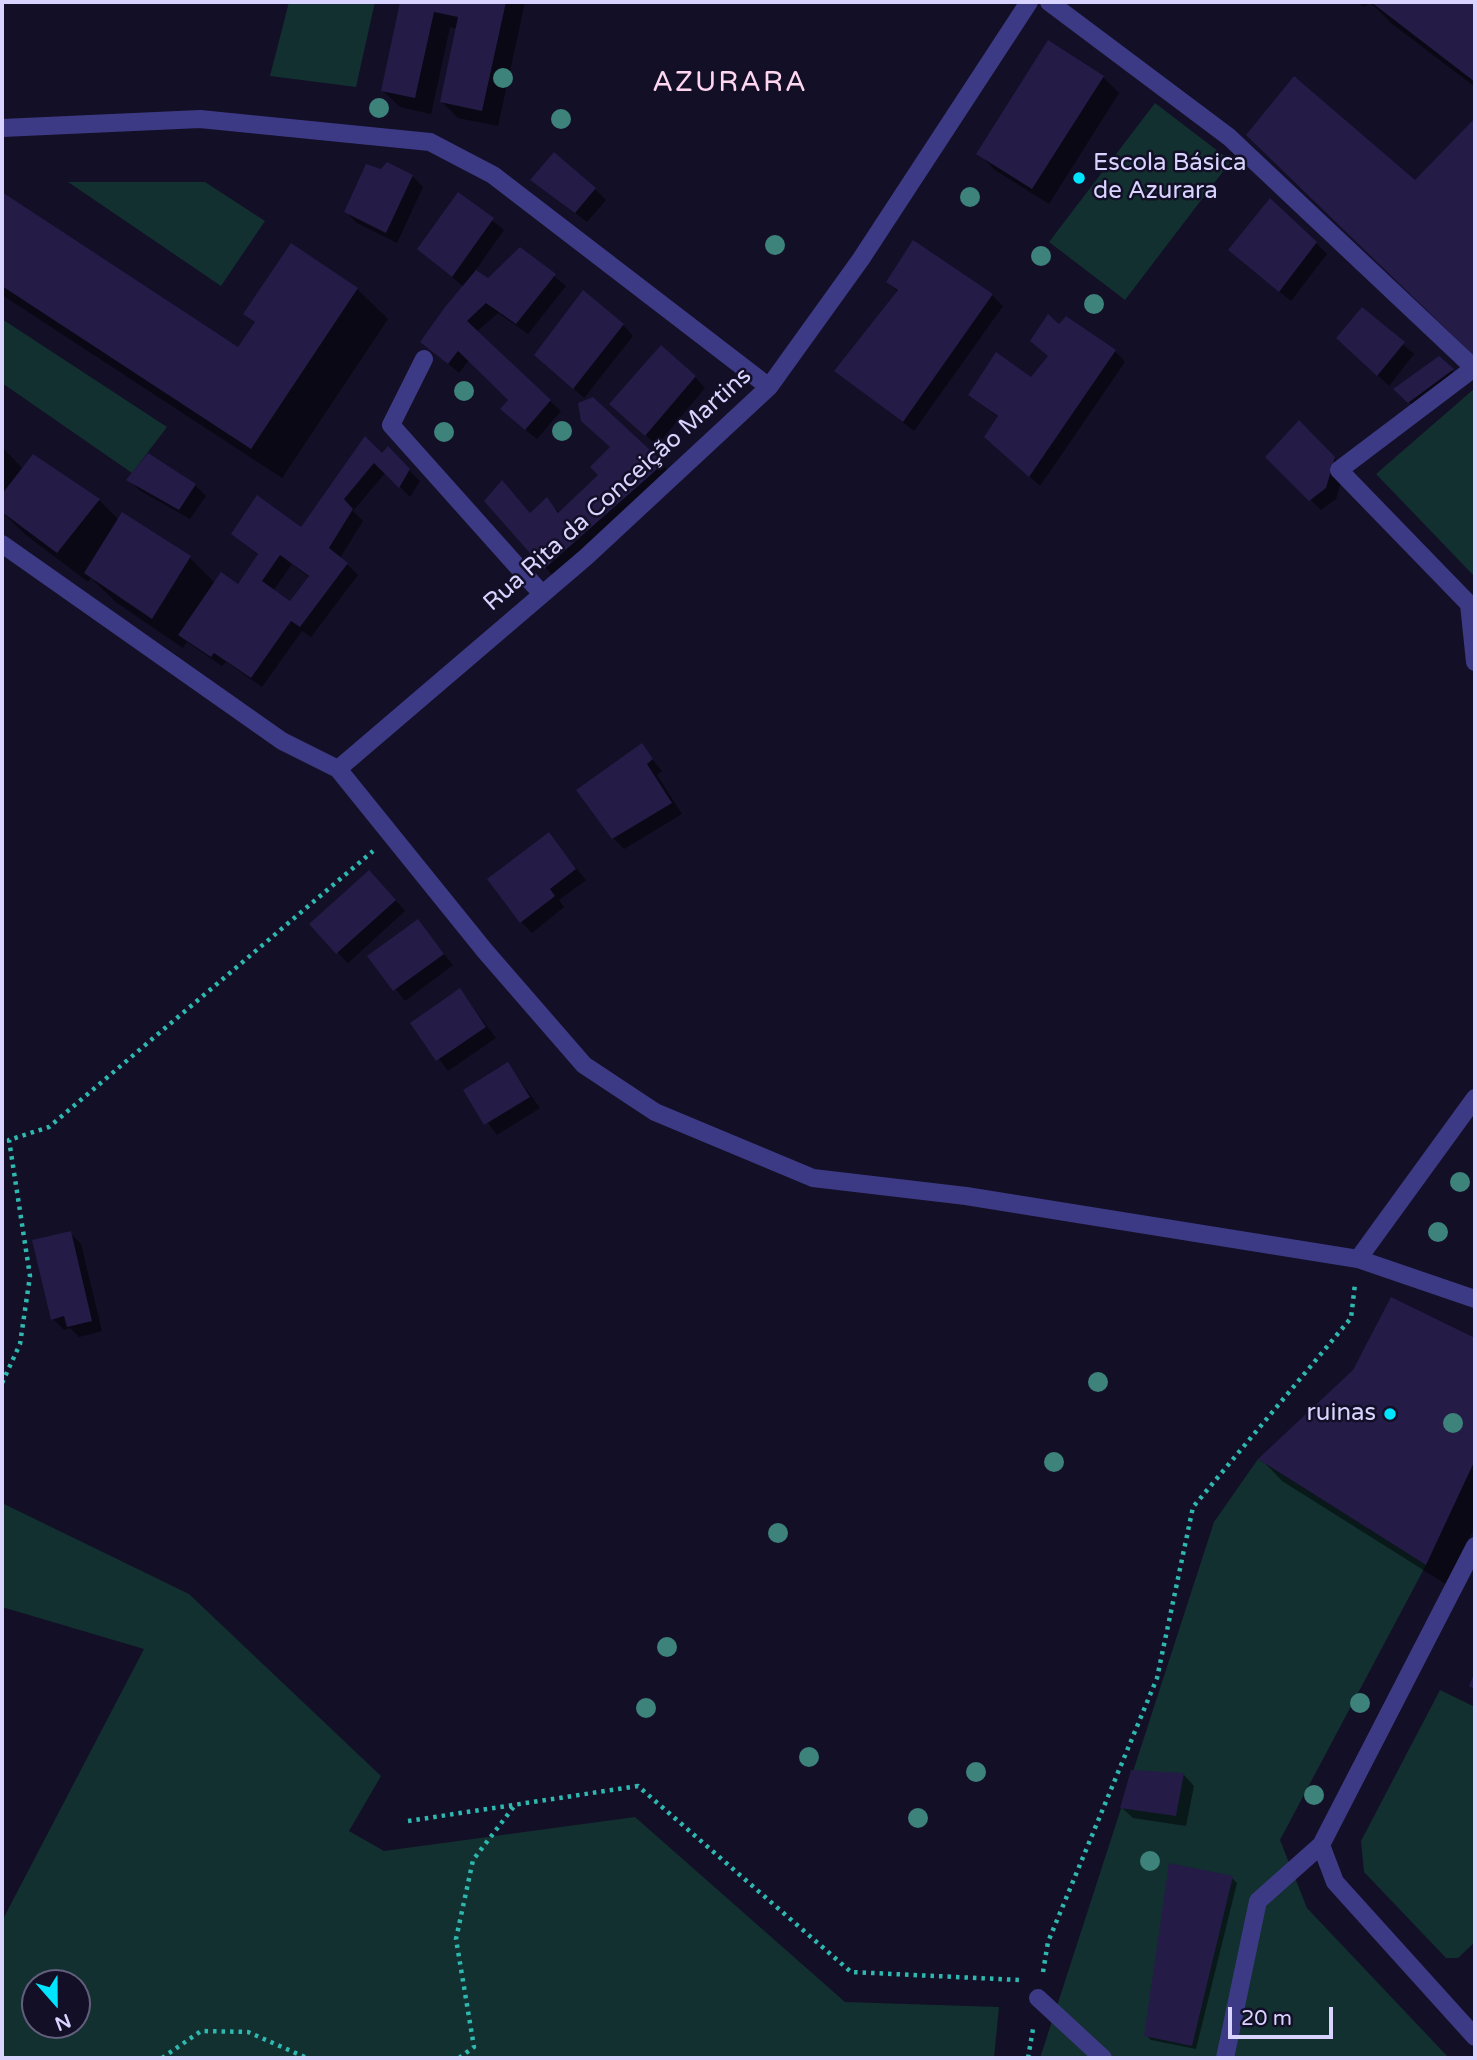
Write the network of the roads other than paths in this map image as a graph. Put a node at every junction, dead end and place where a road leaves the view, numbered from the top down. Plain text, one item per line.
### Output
1 (1029, 2) edge
2 (1049, 2) edge
3 (2, 128) edge
4 (424, 359) dead end
5 (769, 387) junction
6 (2, 544) edge
7 (542, 594) junction
8 (1475, 662) edge
9 (338, 769) junction
10 (1475, 1098) edge
11 (1358, 1259) junction
12 (1475, 1299) edge
13 (1474, 1551) edge
14 (1321, 1845) junction
15 (1040, 1990) road end
16 (1475, 2037) edge
17 (1103, 2058) edge
18 (1225, 2058) edge

1 - 5 street, Rua Rita da Conceição Martins
2 - 8 street
3 - 5 street
4 - 7 street
5 - 7 street, Rua Rita da Conceição Martins
6 - 9 street
7 - 9 street, Rua Rita da Conceição Martins
9 - 11 street
10 - 11 street
11 - 12 street
13 - 14 street
14 - 16 street
14 - 18 street
15 - 17 street

